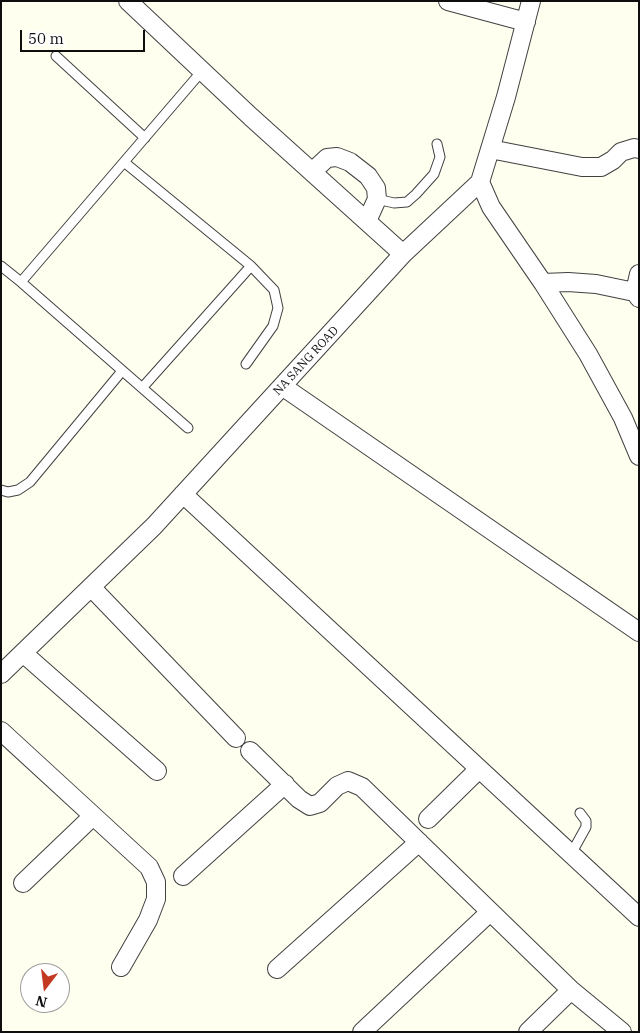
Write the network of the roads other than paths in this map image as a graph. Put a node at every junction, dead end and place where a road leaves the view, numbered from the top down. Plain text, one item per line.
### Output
1 (128, 1) edge
2 (448, 1) edge
3 (531, 1) edge
4 (526, 22) junction
5 (56, 56) dead end
6 (202, 71) junction
7 (145, 138) junction
8 (436, 144) dead end
9 (490, 149) junction
10 (639, 149) edge
11 (124, 162) junction
12 (312, 172) junction
13 (480, 182) junction
14 (377, 199) junction
15 (367, 222) junction
16 (403, 254) junction
17 (1, 266) edge
18 (251, 266) junction
19 (639, 274) edge
20 (21, 282) junction
21 (543, 283) junction
22 (638, 294) edge
23 (246, 364) dead end
24 (122, 371) junction
25 (282, 386) junction
26 (142, 388) junction
27 (188, 428) dead end
28 (639, 456) edge
29 (1, 490) edge
30 (184, 494) junction
31 (91, 587) junction
32 (639, 632) edge
33 (23, 653) junction
34 (1, 674) edge
35 (1, 731) edge
36 (236, 738) dead end
37 (250, 751) dead end
38 (480, 769) junction
39 (157, 771) dead end
40 (285, 784) junction
41 (580, 813) dead end
42 (93, 816) junction
43 (428, 819) dead end
44 (418, 842) junction
45 (571, 854) junction
46 (183, 876) dead end
47 (23, 883) dead end
48 (490, 912) junction
49 (639, 917) edge
50 (121, 967) dead end
51 (278, 969) dead end
52 (571, 990) junction
53 (362, 1032) edge
54 (528, 1032) edge
55 (622, 1032) edge

1 - 6 street
2 - 4 street
3 - 4 street
4 - 9 street
5 - 7 lane
6 - 7 lane
6 - 12 street
7 - 11 lane
8 - 14 lane
9 - 10 street
9 - 13 street
11 - 18 lane
11 - 20 lane
12 - 14 street
12 - 15 street
13 - 16 street, NA SANG ROAD
13 - 21 street
14 - 15 street
15 - 16 street
16 - 25 street, NA SANG ROAD
17 - 20 lane
18 - 23 lane
18 - 26 lane
19 - 22 street
20 - 24 lane
21 - 22 street
21 - 28 street
24 - 26 lane
24 - 29 lane
25 - 30 street, NA SANG ROAD
25 - 32 street
26 - 27 lane
30 - 31 street, NA SANG ROAD
30 - 38 street
31 - 33 street, NA SANG ROAD
31 - 36 street
33 - 34 street, NA SANG ROAD
33 - 39 street
35 - 42 street
37 - 40 street
38 - 43 street
38 - 45 street
40 - 44 street
40 - 46 street
41 - 45 lane
42 - 47 street
42 - 50 street
44 - 48 street
44 - 51 street
45 - 49 street
48 - 52 street
48 - 53 street
52 - 54 street
52 - 55 street

